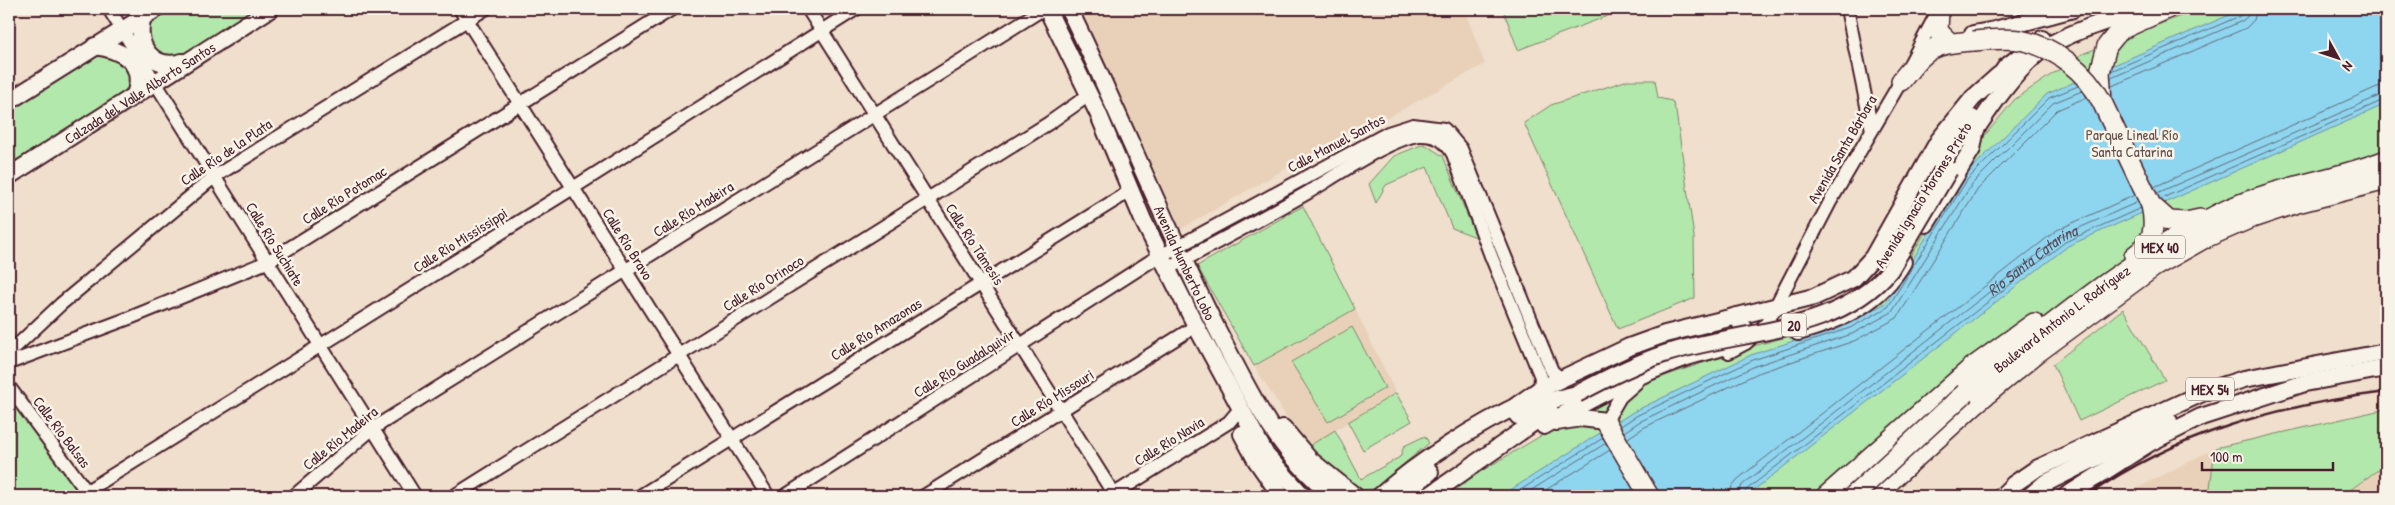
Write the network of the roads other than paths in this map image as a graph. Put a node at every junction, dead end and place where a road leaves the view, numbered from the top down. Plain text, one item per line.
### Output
1 (109, 9) edge
2 (270, 9) edge
3 (460, 9) edge
4 (485, 9) edge
5 (672, 9) edge
6 (808, 9) edge
7 (856, 9) edge
8 (1043, 9) edge
9 (1048, 9) edge
10 (1069, 9) edge
11 (1847, 9) edge
12 (2073, 9) edge
13 (2113, 9) edge
14 (2167, 9) edge
15 (149, 13) edge
16 (2143, 13) edge
17 (1938, 14) edge
18 (467, 20) junction
19 (121, 30) junction
20 (822, 31) junction
21 (1950, 43) junction
22 (95, 46) junction
23 (1092, 56) junction
24 (188, 60) junction
25 (1999, 75) junction
26 (1081, 80) junction
27 (1901, 81) junction
28 (155, 82) junction
29 (134, 95) junction
30 (1088, 95) junction
31 (9, 101) edge
32 (2102, 102) junction
33 (522, 104) junction
34 (1098, 113) junction
35 (874, 114) junction
36 (1976, 128) junction
37 (1872, 130) junction
38 (1129, 138) junction
39 (2386, 160) edge
40 (1945, 167) junction
41 (9, 176) edge
42 (214, 177) junction
43 (2386, 180) edge
44 (573, 188) junction
45 (1130, 191) junction
46 (927, 199) junction
47 (2151, 205) junction
48 (2220, 213) junction
49 (1179, 254) junction
50 (267, 262) junction
51 (1164, 262) junction
52 (626, 271) junction
53 (981, 282) junction
54 (1777, 307) junction
55 (1736, 316) junction
56 (1196, 326) junction
57 (32, 329) junction
58 (1527, 329) junction
59 (320, 345) junction
60 (1020, 347) junction
61 (41, 352) junction
62 (2386, 352) edge
63 (9, 353) edge
64 (678, 354) junction
65 (1230, 354) junction
66 (2037, 354) junction
67 (9, 363) edge
68 (2386, 368) edge
69 (1562, 380) junction
70 (2305, 383) junction
71 (9, 386) edge
72 (1540, 389) junction
73 (1577, 394) junction
74 (1969, 399) junction
75 (1520, 409) junction
76 (1061, 412) junction
77 (1237, 412) junction
78 (1606, 422) junction
79 (1544, 426) junction
80 (372, 429) junction
81 (732, 438) junction
82 (1490, 453) junction
83 (1872, 454) junction
84 (2046, 466) junction
85 (85, 495) edge
86 (1380, 495) edge
87 (294, 496) edge
88 (415, 496) edge
89 (454, 496) edge
90 (640, 496) edge
91 (768, 496) edge
92 (785, 496) edge
93 (924, 496) edge
94 (1113, 496) edge
95 (1281, 496) edge
96 (1303, 496) edge
97 (1334, 496) edge
98 (1355, 496) edge
99 (1401, 496) edge
100 (1429, 496) edge
101 (1649, 496) edge
102 (1826, 496) edge
103 (1854, 496) edge
104 (1874, 496) edge
105 (1889, 496) edge
106 (2002, 496) edge
107 (2015, 496) edge
108 (2030, 496) edge
109 (2066, 496) edge

1 - 19 street, Calle Río Suchiate
2 - 24 main road, Calzada del Valle Alberto Santos
3 - 18 street, Calle Río Bravo
4 - 18 street, Calle Río de la Plata
5 - 33 street, Calle Río Potomac
6 - 20 street, Calle Río Támesis
7 - 20 street, Calle Río Mississippi
8 - 35 street, Calle Río Madeira
9 - 26 main road, Avenida Humberto Lobo
10 - 23 main road, Avenida Humberto Lobo
11 - 37 street
12 - 17 main road
13 - 25 main road, Avenida Ignacio Morones Prieto
14 - 16 highway
15 - 19 main road
15 - 24 main road
16 - 32 highway
16 - 36 main road, Avenida Ignacio Morones Prieto
17 - 21 highway
17 - 27 street, Avenida Santa Bárbara
18 - 33 street, Calle Río Bravo
18 - 42 street, Calle Río de la Plata
19 - 22 main road
19 - 28 street, Calle Río Suchiate
20 - 35 street, Calle Río Támesis
20 - 44 street, Calle Río Mississippi
21 - 27 highway
21 - 32 highway, bridge
22 - 29 main road
22 - 31 main road
23 - 26 main road
23 - 38 main road, Avenida Humberto Lobo
24 - 28 main road, Calzada del Valle Alberto Santos
25 - 40 main road, Avenida Ignacio Morones Prieto
25 - 54 main road
26 - 30 main road, Avenida Humberto Lobo
27 - 37 street, Avenida Santa Bárbara
28 - 29 main road, Calzada del Valle Alberto Santos
28 - 42 street, Calle Río Suchiate
29 - 41 main road, Calzada del Valle Alberto Santos
30 - 34 main road, Avenida Humberto Lobo
30 - 46 street, Calle Río Orinoco
32 - 47 highway
33 - 44 street, Calle Río Bravo
33 - 50 street, Calle Río Potomac
34 - 38 main road
34 - 45 main road, Avenida Humberto Lobo
35 - 46 street, Calle Río Támesis
35 - 52 street, Calle Río Madeira
36 - 40 main road, Avenida Ignacio Morones Prieto
36 - 54 main road
37 - 54 street, Avenida Santa Bárbara
38 - 49 main road, Avenida Humberto Lobo
39 - 48 highway, Boulevard Antonio L. Rodríguez / MEX 40
40 - 73 main road, 20, bridge
40 - 75 main road, Avenida Ignacio Morones Prieto
42 - 50 street, Calle Río Suchiate
42 - 57 street, Calle Río de la Plata
43 - 66 highway, Boulevard Antonio L. Rodríguez / MEX 40
44 - 52 street, Calle Río Bravo
44 - 59 street, Calle Río Mississippi
45 - 51 main road, Avenida Humberto Lobo
45 - 53 street, Calle Río Amazonas
46 - 53 street, Calle Río Támesis
46 - 64 street, Calle Río Orinoco
47 - 48 highway
47 - 83 highway
48 - 74 highway, Boulevard Antonio L. Rodríguez / MEX 40
49 - 51 street, Calle Manuel Santos
49 - 58 street, Calle Manuel Santos
49 - 65 main road, Avenida Humberto Lobo
50 - 59 street, Calle Río Suchiate
50 - 61 street, Calle Río Potomac
51 - 56 main road, Avenida Humberto Lobo
51 - 60 street, Calle Río Guadalquivir
52 - 64 street, Calle Río Bravo
52 - 80 street, Calle Río Madeira
53 - 60 street, Calle Río Támesis
53 - 81 street, Calle Río Amazonas
54 - 55 main road
54 - 78 street, Avenida Santa Bárbara
55 - 69 main road
55 - 79 main road
56 - 76 street, Calle Río Missouri
56 - 77 main road, Avenida Humberto Lobo
57 - 61 street
57 - 63 street, Calle Río de la Plata
58 - 69 street, Calle Manuel Santos
58 - 72 street, Calle Manuel Santos
59 - 80 street, Calle Río Suchiate
59 - 85 street, Calle Río Mississippi
60 - 76 street, Calle Río Támesis
60 - 92 street, Calle Río Guadalquivir
61 - 67 street, Calle Río Potomac
62 - 84 main road, MEX 54
64 - 81 street, Calle Río Bravo
64 - 89 street, Calle Río Orinoco
65 - 97 main road, Avenida Humberto Lobo
65 - 98 main road
66 - 74 highway, Boulevard Antonio L. Rodríguez / MEX 40
66 - 105 highway
68 - 70 main road, MEX 54
69 - 72 main road
70 - 108 main road
70 - 109 main road, MEX 54
71 - 85 street, Calle Río Balsas
72 - 75 main road
73 - 75 main road
73 - 82 main road, 20
74 - 103 highway, Boulevard Antonio L. Rodríguez / MEX 40, bridge
74 - 104 highway, Boulevard Antonio L. Rodríguez / MEX 40
75 - 86 main road
75 - 99 main road
76 - 93 street, Calle Río Missouri
76 - 94 street, Calle Río Támesis
77 - 94 street, Calle Río Navia
77 - 95 main road
77 - 96 main road
78 - 79 main road
78 - 101 highway
79 - 82 main road
80 - 87 street, Calle Río Madeira
80 - 88 street, Calle Río Suchiate
81 - 90 street, Calle Río Amazonas
81 - 91 street, Calle Río Bravo
82 - 100 main road, 20
83 - 102 highway
83 - 103 street
84 - 106 main road, MEX 54
84 - 107 main road

